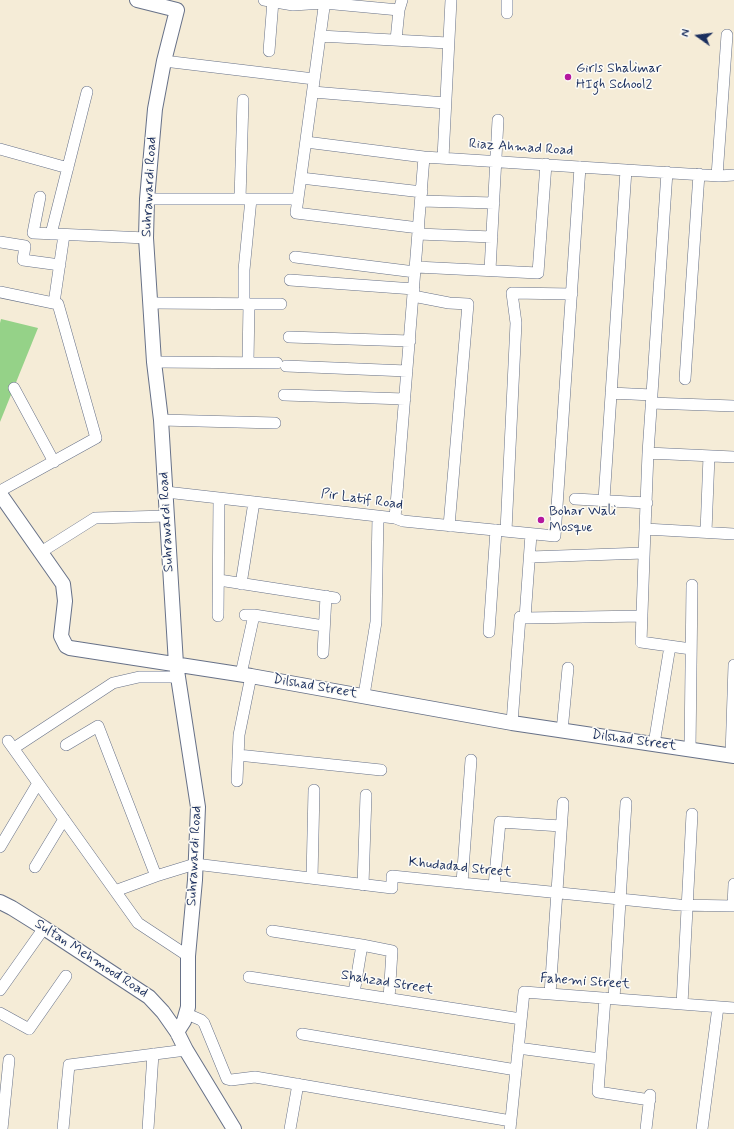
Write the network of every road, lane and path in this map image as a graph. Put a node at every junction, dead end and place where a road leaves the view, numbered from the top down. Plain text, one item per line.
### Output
1 (137, 0) edge
2 (451, 0) edge
3 (507, 0) edge
4 (268, 1) edge
5 (324, 2) edge
6 (177, 5) edge
7 (400, 5) edge
8 (507, 13) dead end
9 (727, 35) dead end
10 (320, 36) junction
11 (396, 40) junction
12 (448, 43) junction
13 (270, 51) dead end
14 (164, 61) junction
15 (314, 79) junction
16 (87, 92) dead end
17 (312, 92) junction
18 (243, 100) dead end
19 (445, 103) junction
20 (498, 120) dead end
21 (306, 142) junction
22 (0, 149) edge
23 (424, 157) junction
24 (443, 158) junction
25 (496, 161) junction
26 (546, 164) junction
27 (580, 167) junction
28 (68, 168) junction
29 (626, 170) junction
30 (667, 172) junction
31 (699, 174) junction
32 (717, 176) junction
33 (734, 176) edge
34 (301, 178) junction
35 (421, 196) junction
36 (40, 197) dead end
37 (147, 199) junction
38 (245, 199) junction
39 (298, 199) junction
40 (494, 203) junction
41 (419, 231) junction
42 (51, 234) junction
43 (64, 235) junction
44 (492, 236) junction
45 (146, 238) junction
46 (0, 242) edge
47 (295, 257) dead end
48 (60, 265) junction
49 (416, 269) junction
50 (490, 270) junction
51 (290, 280) dead end
52 (0, 292) edge
53 (414, 292) junction
54 (572, 294) junction
55 (54, 303) junction
56 (151, 303) junction
57 (246, 304) junction
58 (281, 304) dead end
59 (289, 337) dead end
60 (410, 341) junction
61 (154, 362) junction
62 (248, 362) junction
63 (407, 371) junction
64 (685, 379) dead end
65 (14, 388) dead end
66 (611, 393) junction
67 (284, 395) dead end
68 (405, 399) junction
69 (651, 399) junction
70 (734, 406) edge
71 (161, 420) junction
72 (276, 423) dead end
73 (648, 454) junction
74 (709, 456) junction
75 (734, 457) edge
76 (54, 462) junction
77 (166, 492) junction
78 (0, 493) edge
79 (219, 498) junction
80 (575, 498) dead end
81 (604, 500) junction
82 (254, 502) junction
83 (647, 503) junction
84 (167, 516) junction
85 (378, 516) junction
86 (395, 518) junction
87 (449, 526) junction
88 (645, 529) junction
89 (501, 531) junction
90 (706, 532) junction
91 (531, 534) junction
92 (734, 534) edge
93 (41, 552) junction
94 (644, 553) junction
95 (530, 556) junction
96 (218, 580) junction
97 (241, 584) junction
98 (692, 585) dead end
99 (218, 616) dead end
100 (642, 616) junction
101 (525, 618) junction
102 (324, 626) junction
103 (489, 632) dead end
104 (670, 646) junction
105 (691, 649) junction
106 (323, 653) dead end
107 (734, 665) edge
108 (568, 668) dead end
109 (177, 670) junction
110 (246, 675) junction
111 (364, 695) junction
112 (512, 723) junction
113 (562, 730) junction
114 (654, 744) junction
115 (66, 745) dead end
116 (690, 750) junction
117 (238, 755) junction
118 (733, 756) edge
119 (471, 760) dead end
120 (381, 770) dead end
121 (237, 781) dead end
122 (38, 783) junction
123 (314, 790) dead end
124 (366, 795) dead end
125 (563, 803) dead end
126 (626, 803) dead end
127 (692, 814) dead end
128 (64, 819) junction
129 (561, 826) junction
130 (0, 847) edge
131 (195, 864) junction
132 (35, 867) dead end
133 (156, 876) junction
134 (312, 878) junction
135 (462, 883) junction
136 (734, 884) edge
137 (363, 885) junction
138 (494, 886) junction
139 (115, 891) junction
140 (557, 893) junction
141 (620, 899) junction
142 (0, 902) edge
143 (687, 905) junction
144 (734, 906) edge
145 (44, 928) junction
146 (272, 931) dead end
147 (362, 945) junction
148 (188, 956) junction
149 (66, 976) dead end
150 (249, 977) dead end
151 (0, 990) edge
152 (354, 993) junction
153 (550, 994) junction
154 (389, 999) junction
155 (609, 999) junction
156 (682, 1004) junction
157 (718, 1007) junction
158 (734, 1008) edge
159 (0, 1013) edge
160 (187, 1014) junction
161 (521, 1019) junction
162 (178, 1032) junction
163 (302, 1034) dead end
164 (518, 1048) junction
165 (186, 1050) junction
166 (153, 1054) junction
167 (600, 1059) junction
168 (9, 1060) dead end
169 (516, 1070) junction
170 (298, 1084) junction
171 (510, 1125) edge
172 (2, 1129) edge
173 (63, 1129) edge
174 (148, 1129) edge
175 (234, 1129) edge
176 (290, 1129) edge
177 (646, 1129) edge
178 (702, 1129) edge

1 - 6 street
2 - 12 street
3 - 8 street
4 - 5 street
4 - 13 street
5 - 7 street
5 - 10 street
6 - 14 street, Suhrawardi Road
7 - 11 street
9 - 32 street
10 - 11 street
10 - 15 street
11 - 12 street
12 - 19 street
14 - 15 street
14 - 37 street, Suhrawardi Road
15 - 17 street
16 - 28 street
17 - 19 street
17 - 21 street
18 - 38 street
19 - 24 street
20 - 25 street
21 - 23 street, Riaz Ahmad Road
21 - 34 street
22 - 28 street
23 - 24 street, Riaz Ahmad Road
23 - 35 street
24 - 25 street, Riaz Ahmad Road
25 - 26 street, Riaz Ahmad Road
25 - 40 street
26 - 27 street, Riaz Ahmad Road
26 - 50 street
27 - 29 street, Riaz Ahmad Road
27 - 54 street
28 - 42 street
29 - 30 street, Riaz Ahmad Road
29 - 66 street
30 - 31 street, Riaz Ahmad Road
30 - 69 street
31 - 32 street, Riaz Ahmad Road
31 - 64 street
32 - 33 street, Riaz Ahmad Road
34 - 35 street
34 - 39 street
35 - 40 street
35 - 41 street
36 - 42 street
37 - 38 street
37 - 45 street, Suhrawardi Road
38 - 39 street
38 - 57 street
39 - 41 street
40 - 44 street
41 - 44 street
41 - 49 street
42 - 43 street
43 - 45 street
43 - 48 street
44 - 50 street
45 - 56 street, Suhrawardi Road
46 - 48 street
47 - 49 street
48 - 55 street
49 - 50 street
49 - 53 street
51 - 53 street
52 - 55 street
53 - 60 street
53 - 87 street
54 - 89 street
54 - 91 street, Pir Latif Road
55 - 76 street
56 - 57 street
56 - 61 street, Suhrawardi Road
57 - 58 street
57 - 62 street
59 - 60 street
60 - 63 street
61 - 62 street
61 - 71 street, Suhrawardi Road
62 - 63 street
63 - 68 street
65 - 76 street
66 - 69 street
66 - 81 street
67 - 68 street
68 - 86 street
69 - 70 street
69 - 73 street
71 - 72 street
71 - 77 street, Suhrawardi Road
73 - 74 street
73 - 83 street
74 - 75 street
74 - 90 street
76 - 78 street
77 - 79 street, Pir Latif Road
77 - 84 street, Suhrawardi Road
78 - 93 street, Dilshad Street
79 - 82 street, Pir Latif Road
79 - 96 street
80 - 81 street
81 - 83 street
82 - 85 street, Pir Latif Road
82 - 97 street
83 - 88 street
84 - 93 street
84 - 109 street, Suhrawardi Road
85 - 86 street, Pir Latif Road
85 - 111 street
86 - 87 street, Pir Latif Road
87 - 89 street, Pir Latif Road
88 - 90 street
88 - 94 street
89 - 91 street, Pir Latif Road
89 - 103 street
90 - 92 street
91 - 95 street
93 - 109 street, Dilshad Street
94 - 95 street
94 - 100 street
95 - 101 street
96 - 97 street
96 - 99 street
97 - 102 street
98 - 105 street
100 - 101 street
100 - 104 street
101 - 112 street
102 - 106 street
102 - 110 street
104 - 105 street
104 - 114 street
105 - 116 street
107 - 118 street
108 - 113 street
109 - 110 street, Dilshad Street
109 - 122 street
109 - 131 street, Suhrawardi Road
110 - 111 street, Dilshad Street
110 - 117 street
111 - 112 street, Dilshad Street
112 - 113 street, Dilshad Street
113 - 114 street, Dilshad Street
114 - 116 street, Dilshad Street
115 - 133 street
116 - 118 street, Dilshad Street
117 - 120 street
117 - 121 street
119 - 135 street
122 - 128 street
122 - 130 street
123 - 134 street
124 - 137 street
125 - 129 street
126 - 141 street
127 - 143 street
128 - 132 street
128 - 139 street
129 - 138 street
129 - 140 street
131 - 133 street
131 - 134 street, Khudadad Street
131 - 148 street, Suhrawardi Road
133 - 139 street
134 - 137 street, Khudadad Street
135 - 137 street, Khudadad Street
135 - 138 street, Khudadad Street
136 - 144 street
138 - 140 street, Khudadad Street
139 - 148 street
140 - 141 street, Khudadad Street
140 - 153 street
141 - 143 street, Khudadad Street
141 - 155 street
142 - 145 street, Sultan Mehmood Road
143 - 144 street, Khudadad Street
143 - 156 street
145 - 151 street
145 - 162 street, Sultan Mehmood Road
146 - 147 street
147 - 152 street
147 - 154 street
148 - 160 street, Suhrawardi Road
149 - 159 street
150 - 152 street, Shahzad Street
152 - 154 street, Shahzad Street
153 - 155 street, Fahemi Street
153 - 161 street, Fahemi Street
154 - 161 street, Shahzad Street
155 - 156 street, Fahemi Street
155 - 167 street
156 - 157 street, Fahemi Street
157 - 158 street, Fahemi Street
157 - 178 street
160 - 162 street, Suhrawardi Road
160 - 170 street
161 - 164 street, Fahemi Street
162 - 165 street, Sultan Mehmood Road
163 - 169 street
164 - 167 street
164 - 169 street, Fahemi Street
165 - 166 street
165 - 175 street, Sultan Mehmood Road
166 - 173 street
166 - 174 street
167 - 177 street
168 - 172 street
169 - 171 street, Fahemi Street
170 - 171 street
170 - 176 street

